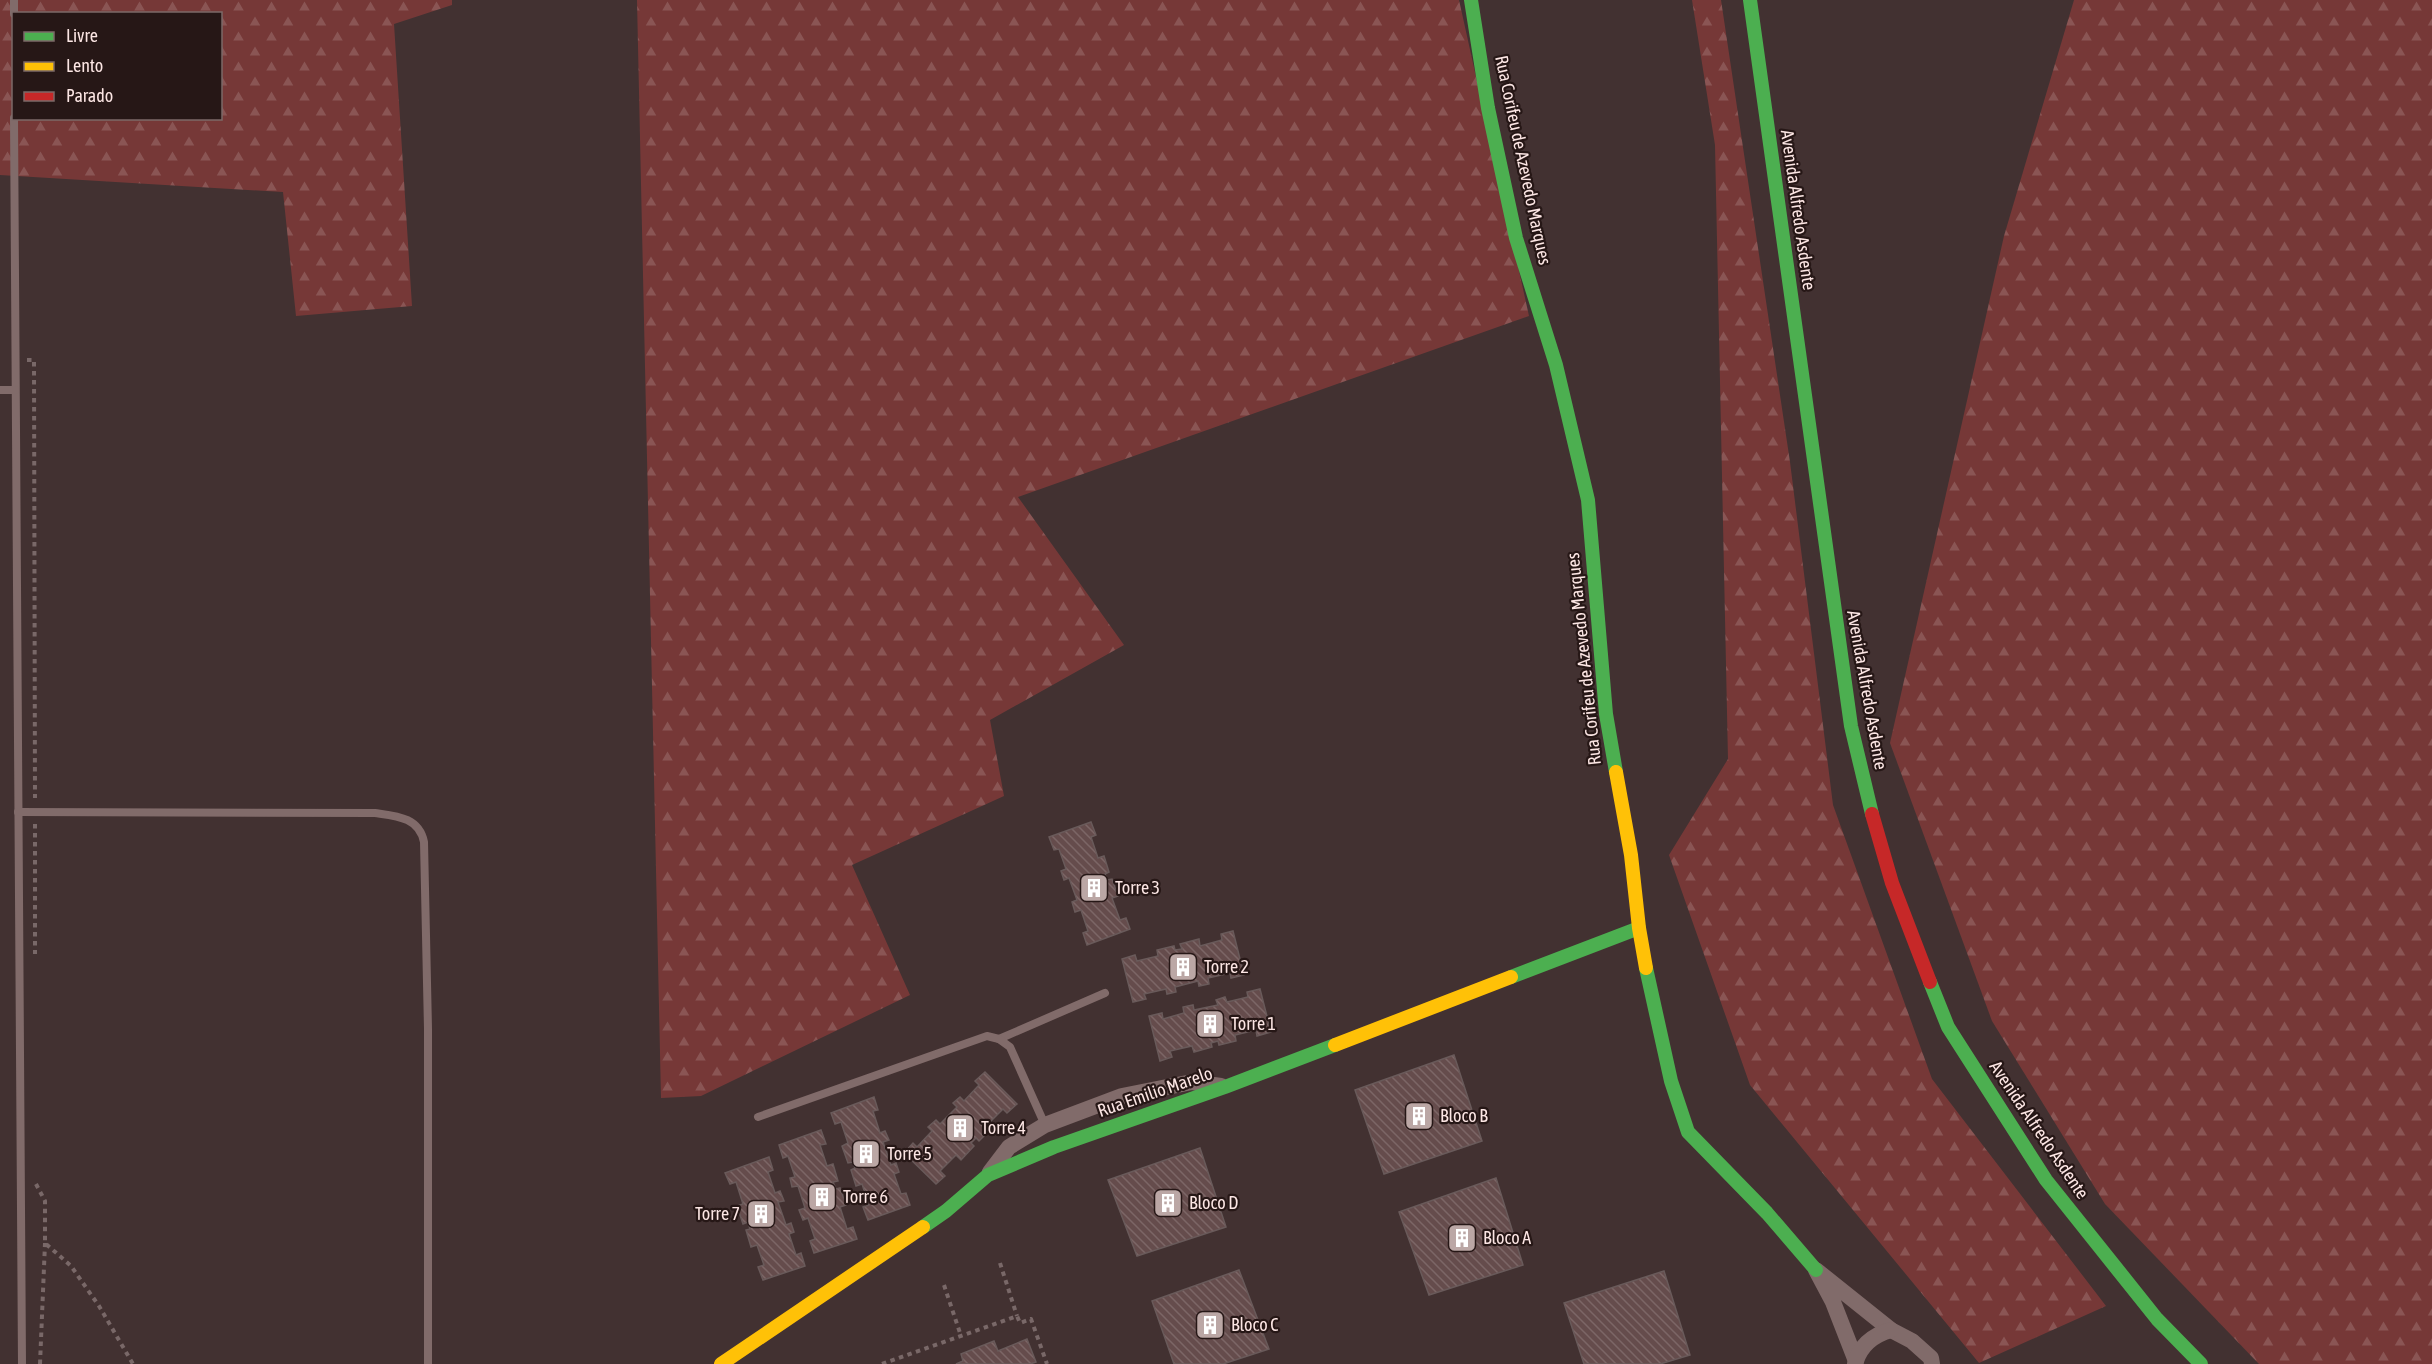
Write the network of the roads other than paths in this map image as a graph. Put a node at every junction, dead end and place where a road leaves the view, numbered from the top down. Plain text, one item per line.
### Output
1 (1471, 0) edge
2 (1750, 0) edge
3 (14, 120) edge
4 (0, 390) edge
5 (15, 390) junction
6 (18, 812) junction
7 (1639, 928) junction
8 (1105, 993) dead end
9 (999, 1039) junction
10 (1225, 1087) junction
11 (1122, 1096) junction
12 (758, 1117) dead end
13 (1129, 1120) junction
14 (1045, 1125) junction
15 (1053, 1147) junction
16 (988, 1175) junction
17 (1816, 1270) junction
18 (1891, 1330) junction
19 (1933, 1362) edge
20 (1856, 1363) edge
21 (22, 1364) edge
22 (428, 1364) edge
23 (721, 1364) edge
24 (2201, 1364) edge

1 - 7 street, Rua Corifeu de Azevedo Marques
2 - 24 street, Avenida Alfredo Asdente
3 - 5 lane
4 - 5 lane
5 - 6 lane
6 - 21 lane
6 - 22 lane
7 - 10 street, Rua Emilio Marelo
7 - 17 street, Rua Corifeu de Azevedo Marques
8 - 9 lane
9 - 12 lane
9 - 14 lane
10 - 11 street
10 - 13 street, Rua Emilio Marelo
11 - 13 street
11 - 14 street
13 - 15 street, Rua Emilio Marelo
14 - 15 street
14 - 16 street
15 - 16 street, Rua Emilio Marelo
16 - 23 street, Rua Emilio Marelo
17 - 18 street
17 - 20 street
18 - 19 street
18 - 20 street

